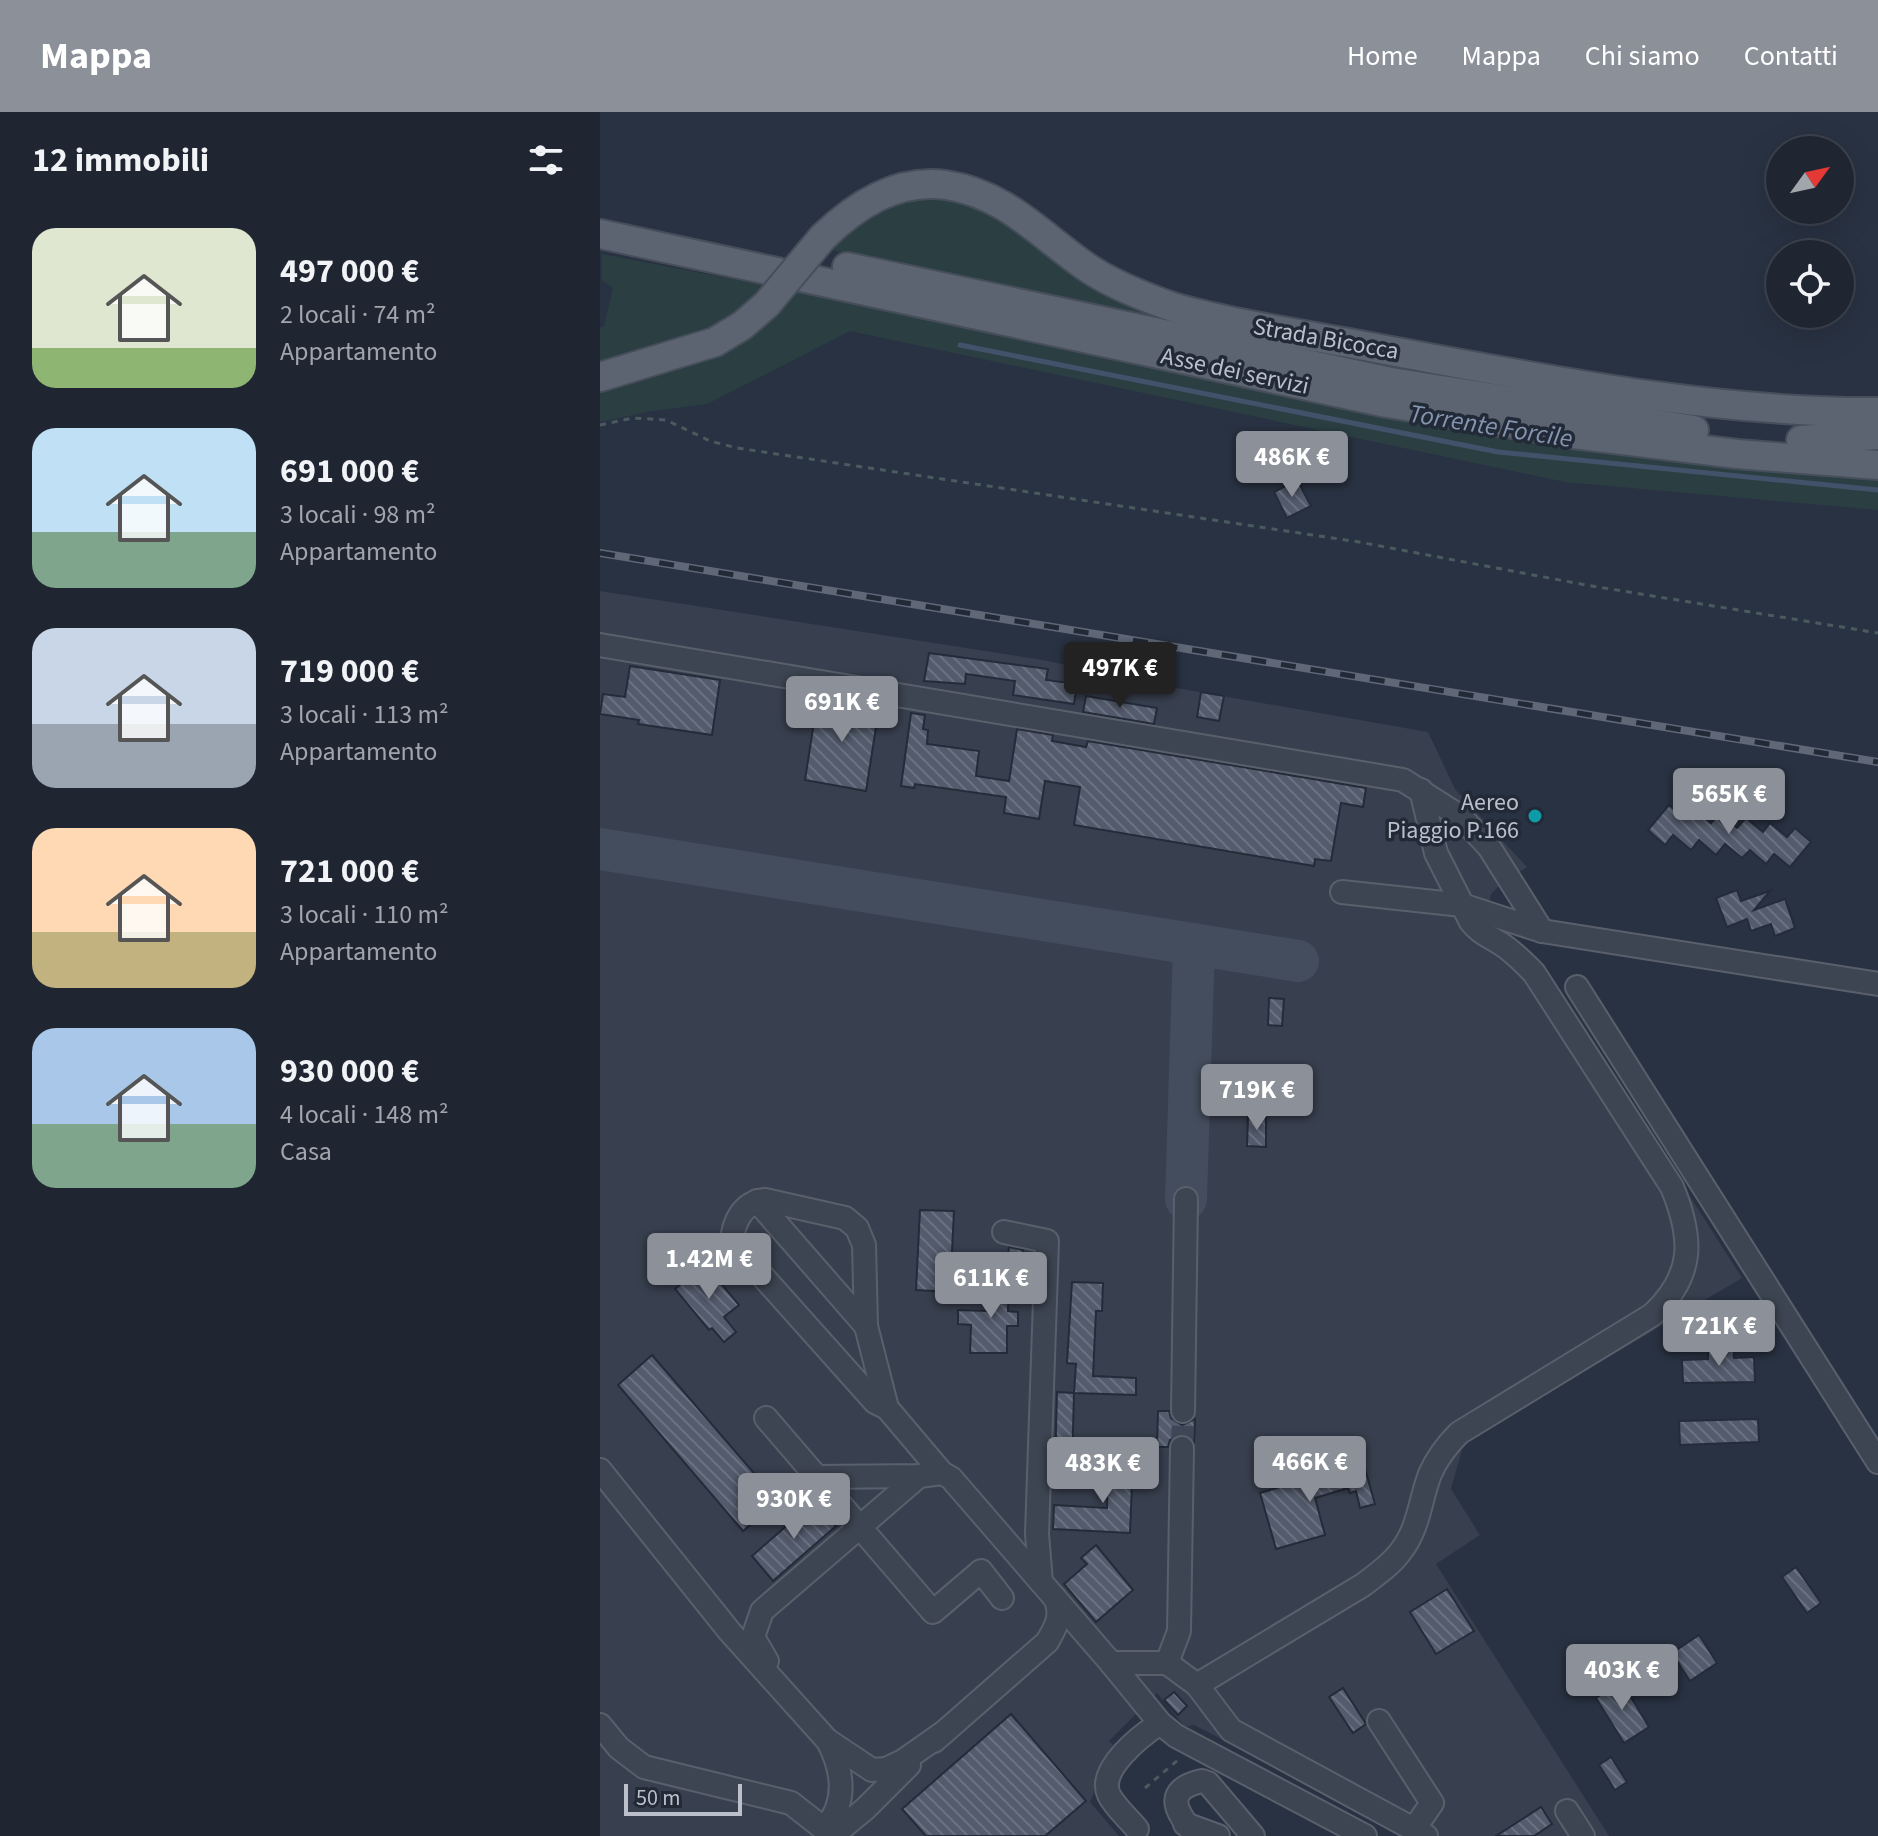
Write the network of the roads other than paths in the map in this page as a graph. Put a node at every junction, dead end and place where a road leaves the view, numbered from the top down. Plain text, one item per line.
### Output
1 (600, 215) edge
2 (600, 234) edge
3 (600, 245) edge
4 (722, 260) junction
5 (600, 377) edge
6 (1878, 412) edge
7 (1878, 435) edge
8 (1801, 440) junction
9 (1878, 445) edge
10 (1878, 465) edge
11 (600, 645) edge
12 (1421, 790) junction
13 (1342, 892) dead end
14 (1462, 905) junction
15 (1542, 931) junction
16 (1878, 984) edge
17 (1577, 987) dead end
18 (1186, 1199) dead end
19 (757, 1201) junction
20 (1004, 1232) dead end
21 (866, 1326) junction
22 (887, 1408) junction
23 (1183, 1411) tunnel mouth
24 (766, 1418) dead end
25 (1182, 1448) tunnel mouth
26 (1878, 1462) edge
27 (600, 1470) edge
28 (942, 1473) junction
29 (919, 1476) junction
30 (817, 1477) junction
31 (625, 1499) junction
32 (860, 1527) junction
33 (1037, 1534) junction
34 (1004, 1539) junction
35 (1048, 1590) junction
36 (1002, 1598) dead end
37 (762, 1611) junction
38 (1047, 1642) junction
39 (1104, 1655) junction
40 (1167, 1663) junction
41 (1197, 1685) junction
42 (793, 1699) junction
43 (1379, 1721) dead end
44 (1160, 1723) junction
45 (600, 1725) edge
46 (943, 1733) junction
47 (827, 1740) junction
48 (865, 1809) junction
49 (1567, 1811) dead end
50 (1137, 1829) dead end
51 (1190, 1830) edge
52 (1420, 1832) edge
53 (830, 1833) edge
54 (1362, 1835) edge
55 (867, 1836) edge
56 (1218, 1836) edge
57 (1253, 1836) edge
58 (1583, 1836) edge

1 - 8 main road, Asse dei servizi
2 - 4 main road, Asse dei servizi
3 - 4 street
4 - 10 main road, Asse dei servizi
5 - 6 main road, Strada Bicocca, bridge
7 - 8 main road
8 - 9 main road, Asse dei servizi
11 - 12 street
12 - 14 street
12 - 15 street
13 - 14 street
14 - 15 street
14 - 41 street
15 - 16 street
17 - 26 street
18 - 23 street
19 - 21 street
19 - 21 street
19 - 22 street
20 - 33 street
21 - 22 street
22 - 28 street
24 - 30 street
25 - 40 street
27 - 31 street
28 - 29 street
28 - 34 street
29 - 30 street
29 - 32 street
30 - 32 street
31 - 37 street
31 - 42 street
32 - 36 street
32 - 37 street
33 - 34 street
33 - 35 street
34 - 35 street
35 - 38 street
35 - 39 street
37 - 42 street
38 - 39 street
38 - 46 street
39 - 40 street
39 - 44 street
40 - 41 street
41 - 52 street
42 - 47 street
43 - 52 street
44 - 50 street
44 - 54 street
45 - 53 street
46 - 47 street
46 - 48 street
47 - 53 street
48 - 53 street
48 - 55 street
49 - 58 street
51 - 56 street
51 - 57 street

